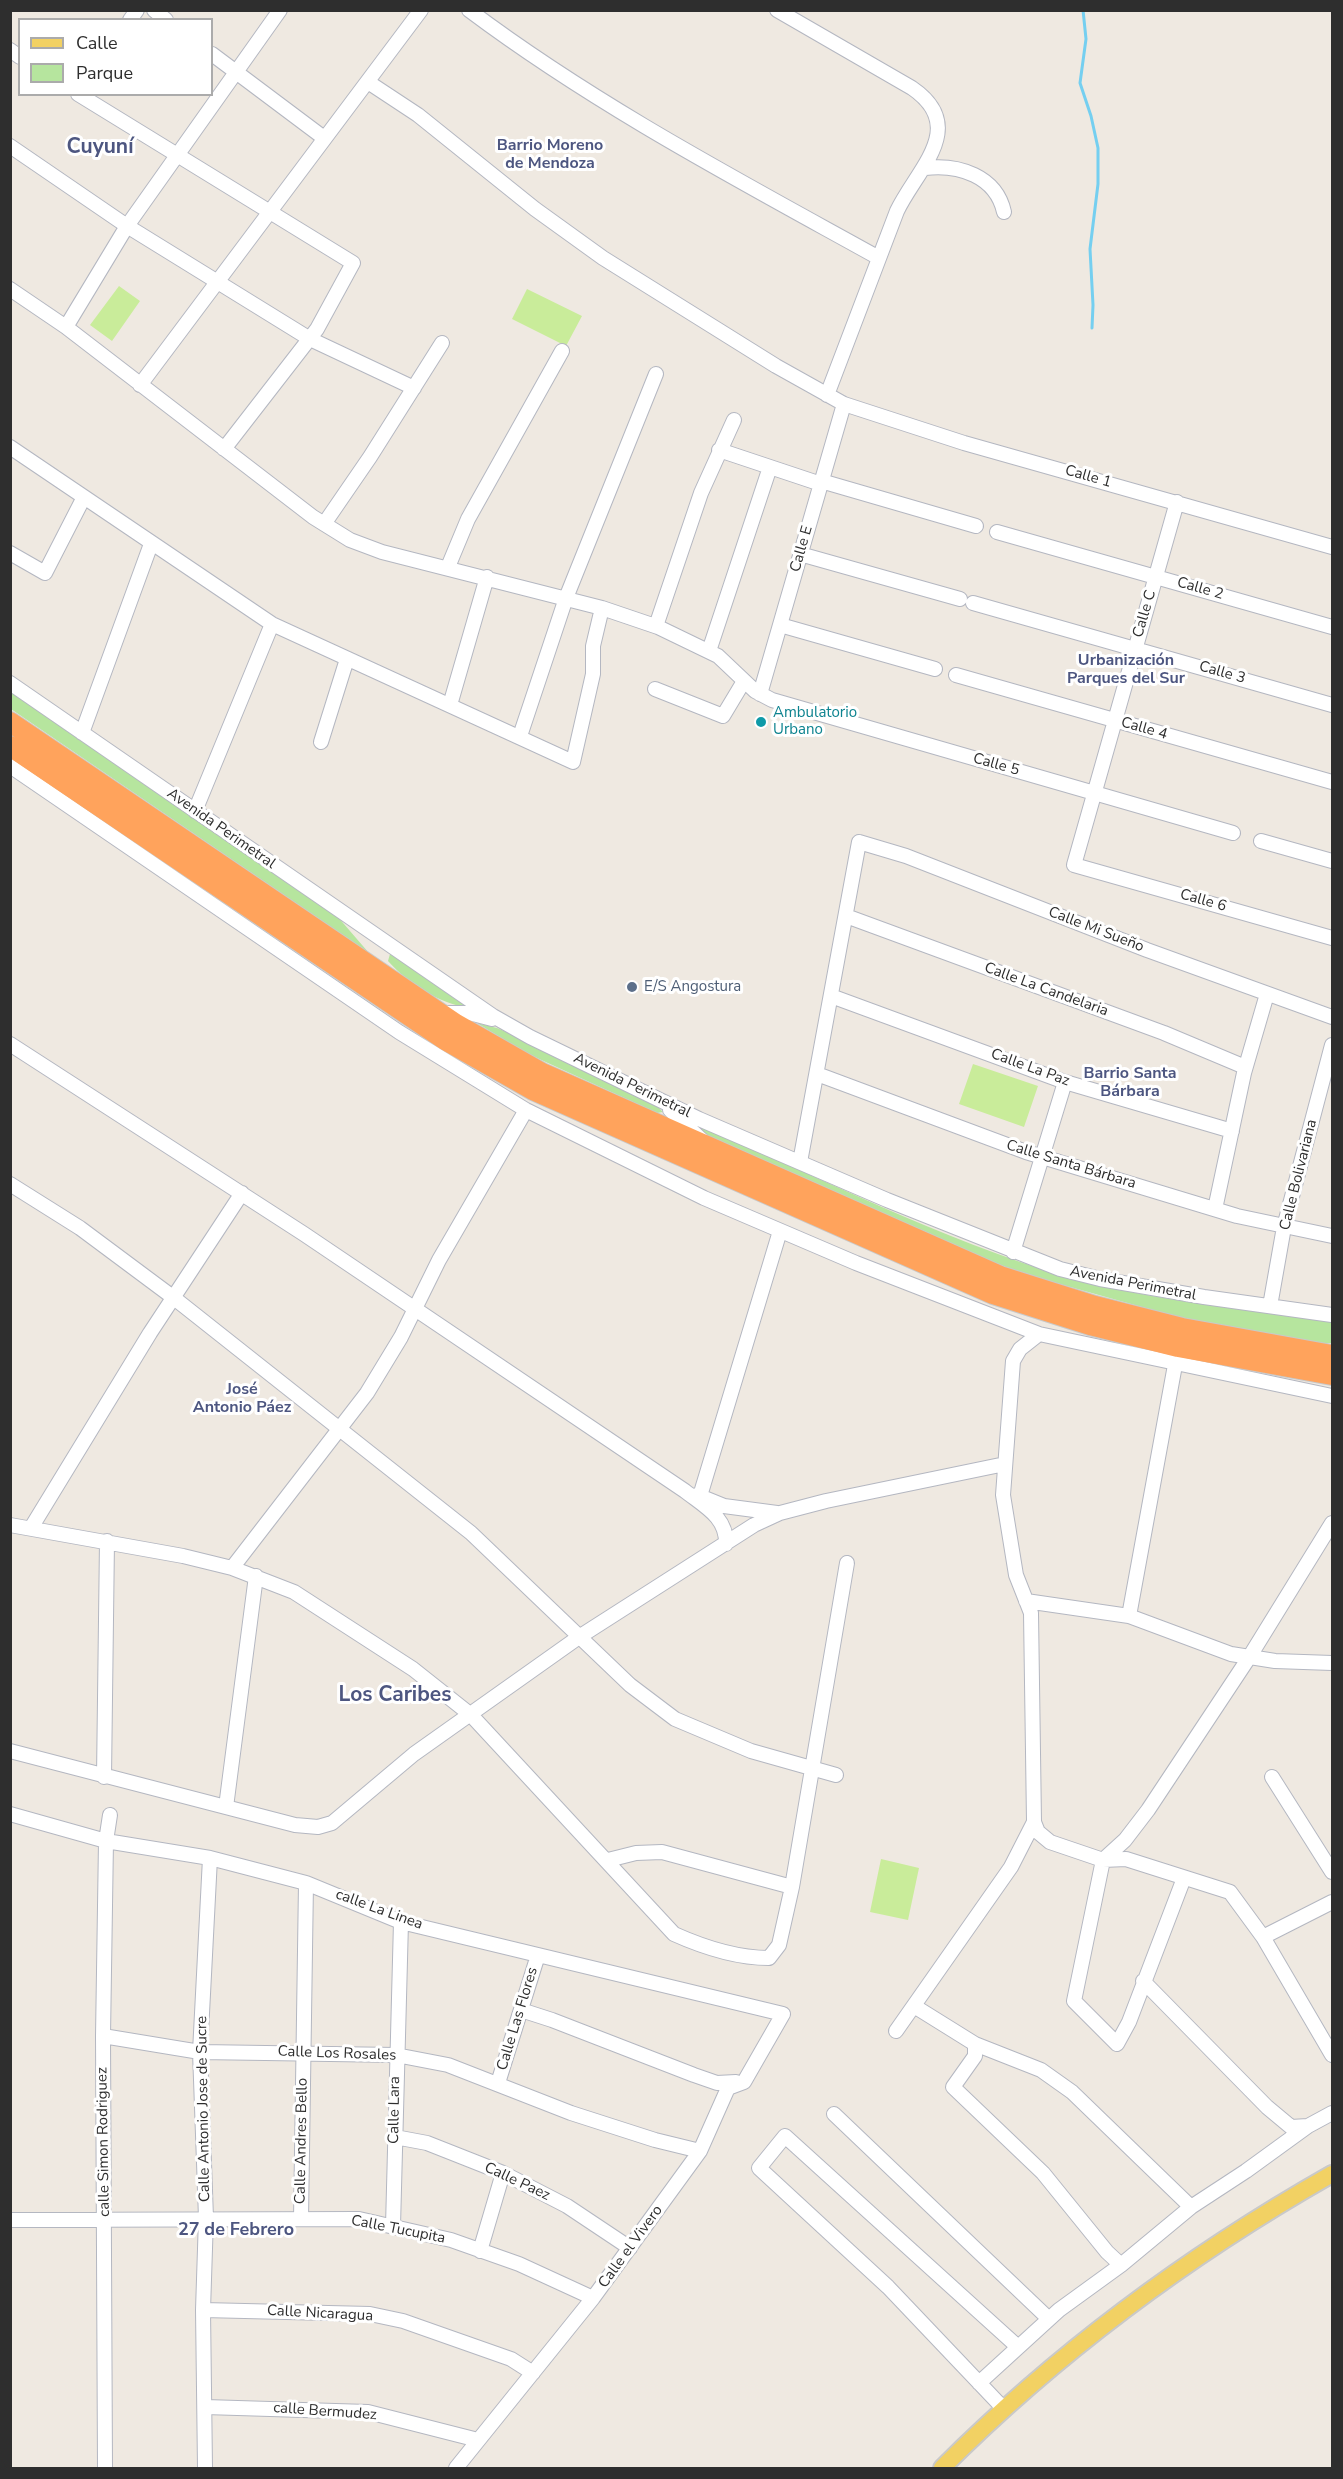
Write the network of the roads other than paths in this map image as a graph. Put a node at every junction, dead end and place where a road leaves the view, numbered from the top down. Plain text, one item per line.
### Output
1 (280, 10) edge
2 (421, 10) edge
3 (469, 10) edge
4 (777, 10) edge
5 (213, 55) edge
6 (236, 72) junction
7 (368, 82) junction
8 (81, 96) edge
9 (324, 138) junction
10 (10, 146) edge
11 (176, 155) junction
12 (925, 168) junction
13 (271, 212) junction
14 (1004, 212) dead end
15 (128, 226) junction
16 (879, 258) junction
17 (218, 282) junction
18 (10, 289) edge
19 (66, 327) junction
20 (310, 339) junction
21 (442, 343) dead end
22 (562, 351) dead end
23 (656, 374) dead end
24 (140, 385) junction
25 (414, 388) junction
26 (827, 395) junction
27 (844, 404) junction
28 (734, 420) dead end
29 (10, 447) edge
30 (224, 449) junction
31 (719, 450) junction
32 (770, 467) junction
33 (821, 483) junction
34 (84, 497) junction
35 (1177, 502) junction
36 (324, 524) junction
37 (976, 526) dead end
38 (997, 532) dead end
39 (151, 544) junction
40 (1332, 547) edge
41 (10, 553) edge
42 (800, 554) junction
43 (448, 567) junction
44 (487, 577) junction
45 (1156, 577) junction
46 (566, 598) junction
47 (602, 608) junction
48 (272, 624) junction
49 (780, 625) junction
50 (656, 626) junction
51 (1332, 627) edge
52 (1136, 648) junction
53 (710, 651) junction
54 (347, 659) junction
55 (935, 669) dead end
56 (956, 675) dead end
57 (744, 681) junction
58 (10, 683) edge
59 (655, 689) dead end
60 (760, 694) junction
61 (450, 705) junction
62 (1332, 705) edge
63 (1115, 720) junction
64 (10, 722) edge
65 (82, 733) junction
66 (520, 736) junction
67 (321, 742) dead end
68 (10, 746) edge
69 (10, 766) edge
70 (1332, 782) edge
71 (1095, 794) junction
72 (195, 811) junction
73 (1233, 833) dead end
74 (1261, 841) dead end
75 (1332, 861) edge
76 (1074, 865) joint
77 (846, 916) junction
78 (1332, 938) edge
79 (1267, 994) junction
80 (831, 996) junction
81 (440, 1013) junction
82 (1332, 1017) edge
83 (508, 1025) junction
84 (10, 1044) edge
85 (1332, 1045) edge
86 (1245, 1067) junction
87 (817, 1074) junction
88 (1065, 1082) junction
89 (653, 1097) junction
90 (526, 1110) junction
91 (1232, 1131) junction
92 (721, 1154) junction
93 (1042, 1157) junction
94 (800, 1162) junction
95 (10, 1184) edge
96 (242, 1193) junction
97 (1215, 1209) junction
98 (1284, 1227) junction
99 (780, 1232) junction
100 (1332, 1236) edge
101 (1013, 1252) junction
102 (174, 1298) junction
103 (1270, 1306) junction
104 (414, 1307) junction
105 (1332, 1315) edge
106 (1039, 1334) junction
107 (1330, 1353) edge
108 (1175, 1365) junction
109 (1332, 1375) edge
110 (1332, 1396) edge
111 (341, 1430) junction
112 (1005, 1464) junction
113 (685, 1491) junction
114 (700, 1496) junction
115 (780, 1513) junction
116 (1332, 1523) edge
117 (10, 1525) edge
118 (32, 1528) junction
119 (107, 1541) junction
120 (1328, 1541) edge
121 (726, 1544) junction
122 (847, 1563) dead end
123 (232, 1568) junction
124 (256, 1576) junction
125 (1026, 1601) junction
126 (1129, 1616) junction
127 (579, 1637) junction
128 (1250, 1656) junction
129 (1332, 1663) edge
130 (471, 1715) junction
131 (10, 1751) edge
132 (812, 1768) junction
133 (836, 1775) dead end
134 (104, 1776) junction
135 (1272, 1777) dead end
136 (226, 1807) junction
137 (10, 1814) edge
138 (110, 1815) dead end
139 (1034, 1822) junction
140 (106, 1841) junction
141 (210, 1858) junction
142 (608, 1860) junction
143 (1103, 1860) junction
144 (1332, 1872) edge
145 (1184, 1878) junction
146 (306, 1883) junction
147 (792, 1887) junction
148 (1332, 1902) edge
149 (401, 1922) junction
150 (1263, 1938) junction
151 (538, 1955) junction
152 (1143, 1981) junction
153 (914, 2006) junction
154 (520, 2010) junction
155 (783, 2014) joint
156 (896, 2031) dead end
157 (103, 2036) junction
158 (975, 2044) junction
159 (200, 2052) junction
160 (304, 2053) junction
161 (396, 2055) junction
162 (1332, 2055) edge
163 (744, 2082) junction
164 (498, 2084) junction
165 (1332, 2113) edge
166 (834, 2114) dead end
167 (1308, 2126) junction
168 (394, 2137) junction
169 (700, 2151) junction
170 (503, 2173) junction
171 (1332, 2174) edge
172 (1191, 2207) junction
173 (206, 2218) junction
174 (105, 2219) junction
175 (301, 2219) junction
176 (10, 2220) edge
177 (393, 2226) junction
178 (630, 2248) junction
179 (480, 2251) junction
180 (1121, 2265) junction
181 (593, 2298) junction
182 (203, 2310) junction
183 (1049, 2319) junction
184 (1018, 2347) junction
185 (533, 2373) junction
186 (979, 2383) junction
187 (205, 2407) junction
188 (1004, 2409) junction
189 (478, 2440) junction
190 (105, 2469) edge
191 (205, 2469) edge
192 (456, 2469) edge
193 (942, 2469) edge

1 - 6 street
2 - 7 street
3 - 16 street
4 - 12 street
5 - 6 street
6 - 9 street
6 - 11 street
7 - 9 street
7 - 26 street, Calle 1
8 - 11 street
9 - 13 street
10 - 15 street
11 - 13 street
11 - 15 street
12 - 14 street
12 - 16 street
13 - 17 street
13 - 20 street
15 - 17 street
15 - 19 street
16 - 26 street
17 - 20 street
17 - 24 street
18 - 19 street
19 - 24 street
20 - 25 street
20 - 30 street
21 - 25 street
22 - 43 street
23 - 46 street
24 - 30 street
25 - 36 street
26 - 27 street, Calle 1
27 - 33 street, Calle E
27 - 35 street, Calle 1
28 - 31 street
29 - 34 street
30 - 36 street
31 - 32 street
31 - 50 street
32 - 33 street
32 - 53 street
33 - 37 street
33 - 42 street, Calle E
34 - 39 street
34 - 41 street
35 - 40 street, Calle 1
35 - 45 street, Calle C
36 - 43 street
38 - 45 street, Calle 2
39 - 48 street
39 - 65 street
42 - 49 street, Calle E
42 - 52 street, Calle 3
43 - 44 street
44 - 46 street
44 - 61 street
45 - 51 street, Calle 2
45 - 52 street, Calle C
46 - 47 street
46 - 66 street
47 - 50 street
47 - 66 street
48 - 54 street
48 - 72 street
49 - 55 street
49 - 60 street, Calle E
50 - 53 street
52 - 62 street, Calle 3
52 - 63 street, Calle C
53 - 57 street
54 - 61 street
54 - 67 street
56 - 63 street, Calle 4
57 - 59 street
57 - 60 street
58 - 65 street, Avenida Perimetral
60 - 71 street, Calle 5
61 - 66 street
63 - 70 street, Calle 4
63 - 71 street, Calle C
64 - 81 highway, Avenida Perimetral
65 - 72 street, Avenida Perimetral
68 - 109 highway
69 - 90 street
71 - 73 street, Calle 5
71 - 76 street, Calle C
72 - 83 street, Avenida Perimetral
74 - 75 street
76 - 78 street, Calle 6
77 - 79 street, Calle Mi Sueño
77 - 80 street
77 - 86 street, Calle La Candelaria
79 - 82 street, Calle Mi Sueño
79 - 86 street
80 - 87 street
80 - 88 street, Calle La Paz
81 - 83 street
81 - 92 highway, Avenida Perimetral
83 - 89 street, Avenida Perimetral
84 - 96 street
85 - 98 street, Calle Bolivariana
86 - 91 street
87 - 93 street, Calle Santa Bárbara
87 - 94 street
88 - 91 street, Calle La Paz
88 - 93 street
89 - 92 street
89 - 94 street, Avenida Perimetral
90 - 99 street
90 - 104 street
91 - 97 street
92 - 107 highway, Avenida Perimetral
93 - 97 street, Calle Santa Bárbara
93 - 101 street
94 - 101 street, Avenida Perimetral
95 - 102 street
96 - 102 street
96 - 104 street
97 - 98 street, Calle Santa Bárbara
98 - 100 street, Calle Santa Bárbara
98 - 103 street, Calle Bolivariana
99 - 106 street
99 - 114 street
101 - 103 street, Avenida Perimetral
102 - 111 street
102 - 118 street
103 - 105 street, Avenida Perimetral
104 - 111 street
104 - 113 street
106 - 108 street
106 - 112 street
108 - 110 street
108 - 126 street
111 - 123 street
111 - 127 street
112 - 115 street
112 - 125 street
113 - 114 street
113 - 121 street
114 - 115 street
115 - 121 street
116 - 120 street
117 - 118 street
118 - 119 street
119 - 123 street
119 - 134 street
120 - 128 street
121 - 127 street
122 - 132 street
123 - 124 street
124 - 130 street
124 - 136 street
125 - 126 street
125 - 139 street
126 - 128 street
127 - 130 street
127 - 132 street
128 - 129 street
128 - 143 street
130 - 136 street
130 - 142 street
131 - 134 street
132 - 133 street
132 - 147 street
134 - 136 street
135 - 144 street
137 - 140 street, calle La Linea
138 - 140 street, calle Simon Rodriguez
139 - 143 street
139 - 153 street
140 - 141 street, calle La Linea
140 - 157 street, calle Simon Rodriguez
141 - 146 street, calle La Linea
141 - 159 street, Calle Antonio Jose de Sucre
142 - 147 street
142 - 147 street
143 - 145 street
143 - 152 street
145 - 150 street
145 - 152 street
146 - 149 street, calle La Linea
146 - 160 street, Calle Andres Bello
148 - 150 street
149 - 151 street, calle La Linea
149 - 161 street, Calle Lara
150 - 162 street
151 - 154 street, Calle Las Flores
151 - 155 street, calle La Linea
152 - 167 street
153 - 156 street
153 - 158 street
154 - 163 street
154 - 164 street, Calle Las Flores
155 - 163 street, Calle el Vivero
157 - 159 street, Calle Los Rosales
157 - 174 street, calle Simon Rodriguez
158 - 172 street
158 - 180 street
159 - 160 street, Calle Los Rosales
159 - 173 street, Calle Antonio Jose de Sucre
160 - 161 street, Calle Los Rosales
160 - 175 street, Calle Andres Bello
161 - 164 street, Calle Los Rosales
161 - 168 street, Calle Lara
163 - 169 street, Calle el Vivero
164 - 169 street, Calle Los Rosales
165 - 167 street
166 - 183 street
167 - 172 street
168 - 170 street, Calle Paez
168 - 177 street, Calle Lara
169 - 178 street, Calle el Vivero
170 - 178 street, Calle Paez
170 - 179 street
171 - 188 main road
172 - 180 street
173 - 174 street, Calle Tucupita
173 - 175 street, Calle Tucupita
173 - 182 street, Calle Antonio Jose de Sucre
174 - 176 street, Calle Tucupita
174 - 190 street, calle Simon Rodriguez
175 - 177 street, Calle Tucupita
177 - 179 street, Calle Tucupita
178 - 181 street, Calle el Vivero
179 - 181 street, Calle Tucupita
180 - 183 street
181 - 185 street, Calle el Vivero
182 - 185 street, Calle Nicaragua
182 - 187 street, Calle Antonio Jose de Sucre
183 - 184 street
184 - 186 street
184 - 186 street
185 - 189 street, Calle el Vivero
186 - 188 street
187 - 189 street, calle Bermudez
187 - 191 street, Calle Antonio Jose de Sucre
188 - 193 main road
189 - 192 street, Calle el Vivero

